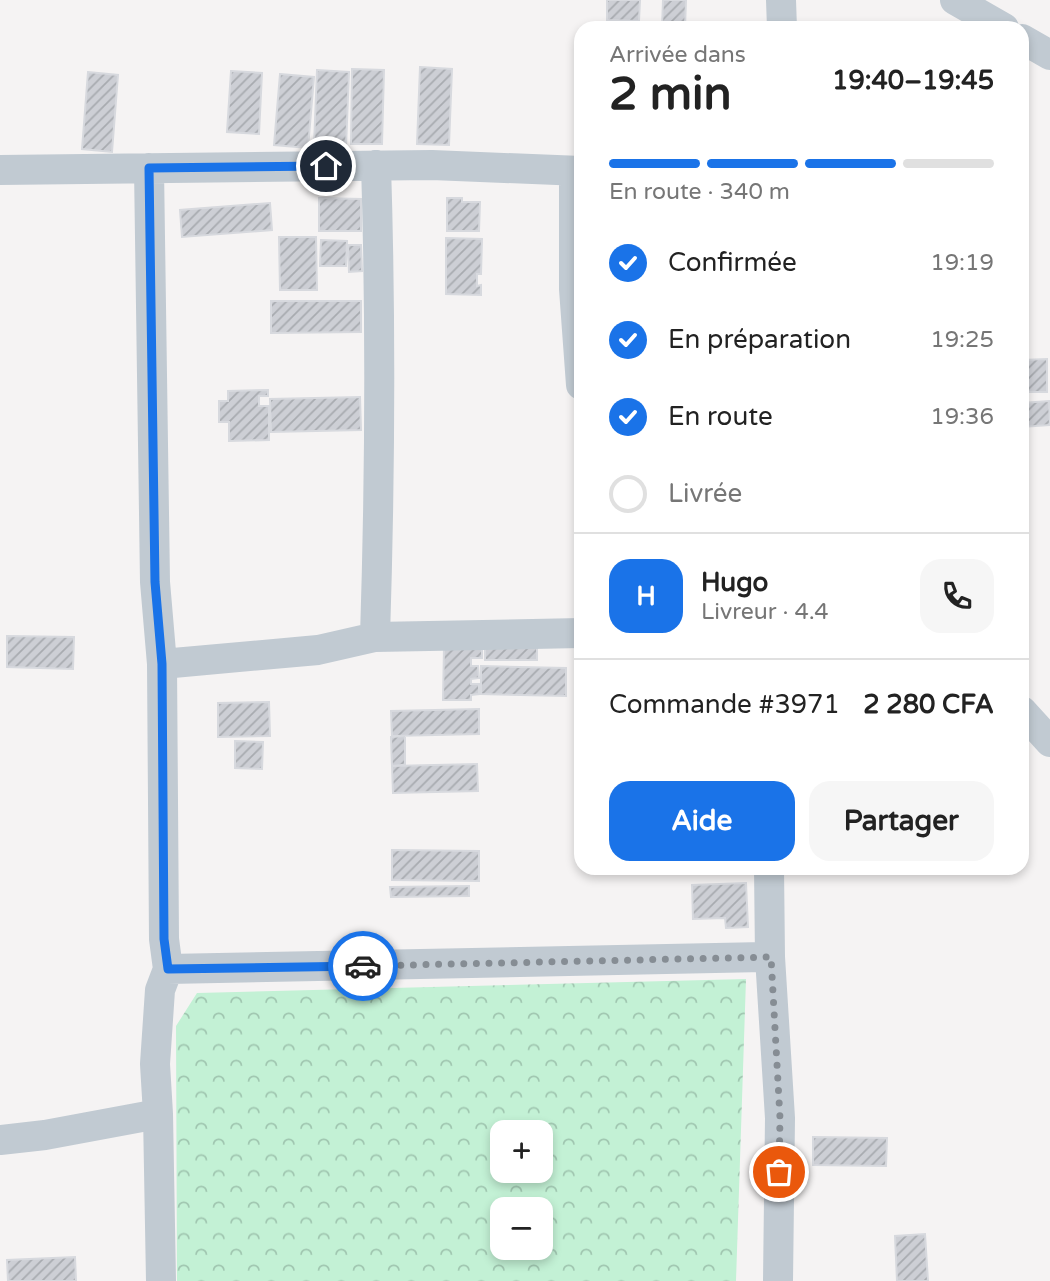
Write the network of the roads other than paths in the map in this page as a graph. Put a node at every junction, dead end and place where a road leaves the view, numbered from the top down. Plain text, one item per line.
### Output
1 (781, 0) edge
2 (955, 0) edge
3 (782, 21) edge
4 (992, 21) edge
5 (1029, 42) edge
6 (1050, 55) edge
7 (376, 165) junction
8 (149, 168) junction
9 (0, 170) edge
10 (574, 171) edge
11 (574, 633) edge
12 (375, 637) junction
13 (162, 664) junction
14 (1029, 720) edge
15 (1050, 742) edge
16 (769, 875) edge
17 (771, 957) junction
18 (168, 969) junction
19 (158, 1114) junction
20 (0, 1140) edge
21 (161, 1281) edge
22 (778, 1281) edge

1 - 3 street
2 - 4 street
5 - 6 street
7 - 8 street
7 - 10 street
7 - 12 street
8 - 9 street
8 - 13 street
11 - 12 street
12 - 13 street
13 - 18 street
14 - 15 street
16 - 17 street
17 - 18 street
17 - 22 street
18 - 19 street
19 - 20 street
19 - 21 street

